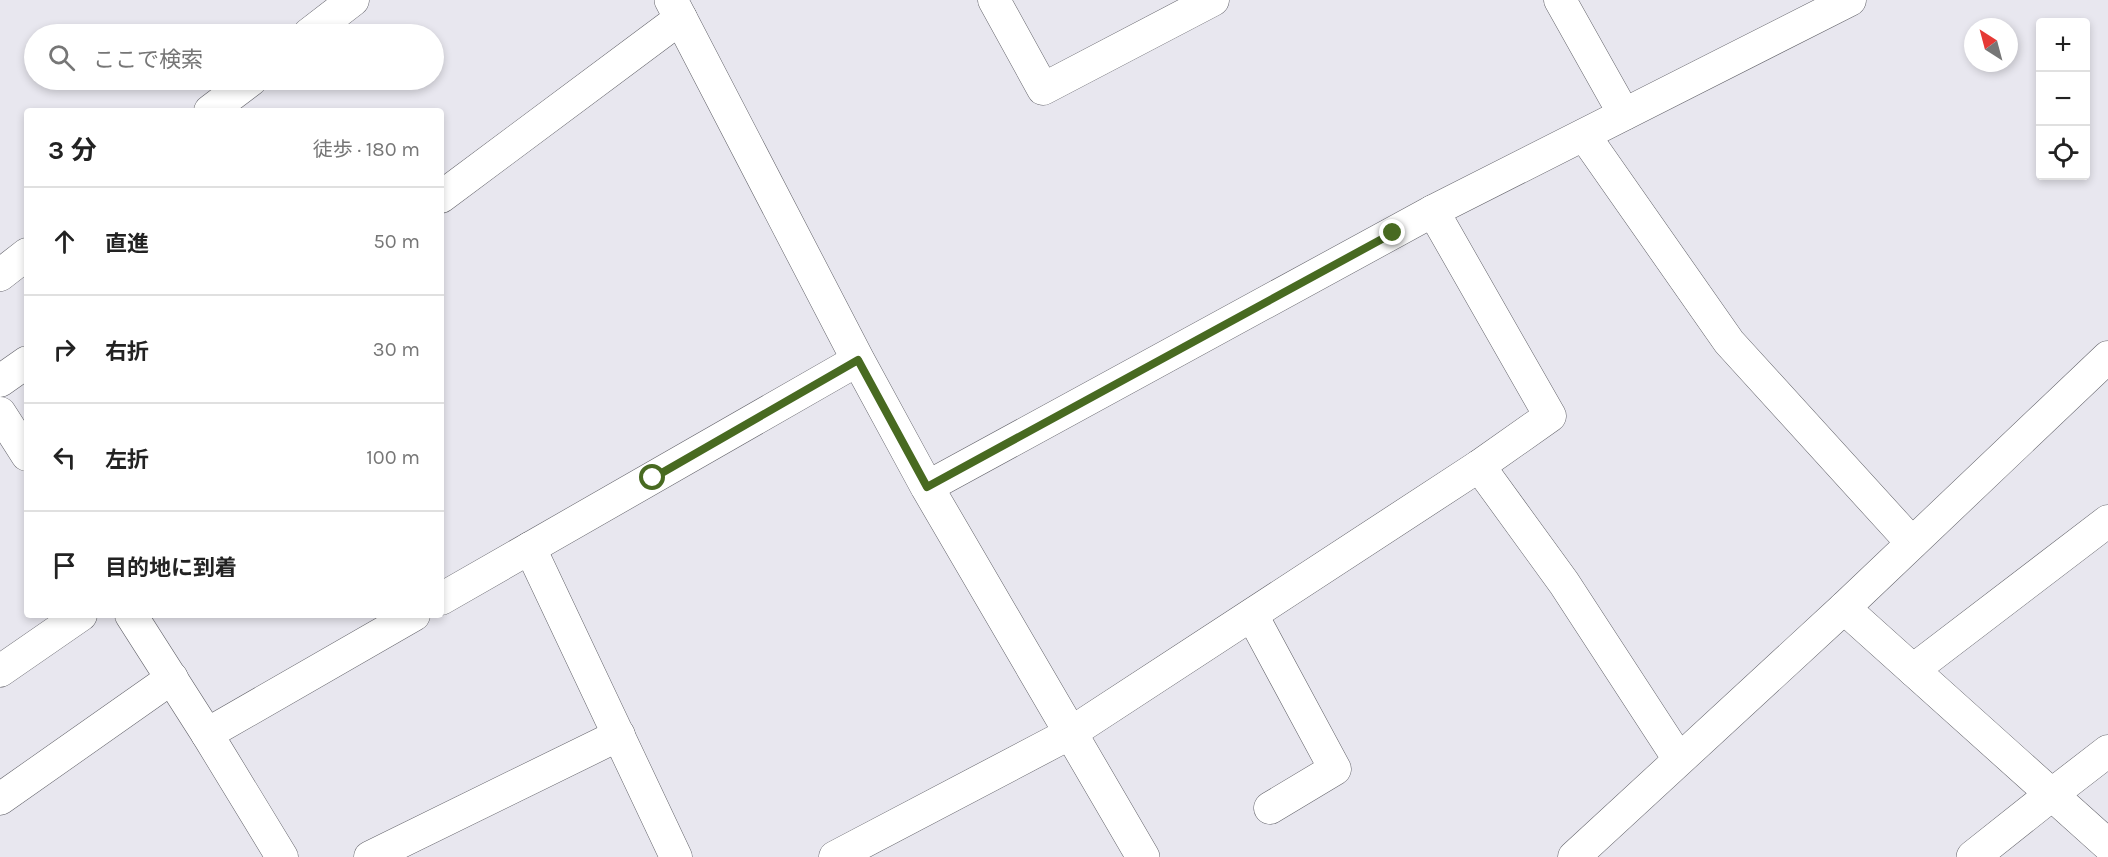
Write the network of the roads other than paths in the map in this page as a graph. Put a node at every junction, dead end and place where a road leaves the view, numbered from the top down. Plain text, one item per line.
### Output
1 (353, 0) edge
2 (994, 0) edge
3 (1213, 0) edge
4 (1560, 0) edge
5 (1850, 0) edge
6 (676, 9) edge
7 (322, 24) edge
8 (238, 90) edge
9 (214, 108) edge
10 (1624, 114) junction
11 (1584, 135) junction
12 (444, 195) edge
13 (1433, 211) junction
14 (24, 256) edge
15 (0, 275) edge
16 (2108, 357) edge
17 (858, 360) junction
18 (24, 364) edge
19 (0, 381) edge
20 (1, 418) edge
21 (24, 451) edge
22 (1479, 466) junction
23 (927, 487) junction
24 (2108, 521) edge
25 (1912, 543) junction
26 (530, 548) junction
27 (444, 597) edge
28 (1844, 608) junction
29 (1252, 615) junction
30 (77, 618) edge
31 (133, 618) edge
32 (409, 618) edge
33 (1913, 670) junction
34 (0, 671) edge
35 (172, 678) junction
36 (207, 734) junction
37 (1069, 734) junction
38 (619, 735) junction
39 (2108, 751) edge
40 (1678, 758) junction
41 (2051, 795) junction
42 (0, 799) edge
43 (1270, 808) dead end
44 (2108, 844) edge
45 (282, 857) edge
46 (370, 857) edge
47 (676, 857) edge
48 (835, 857) edge
49 (1143, 857) edge
50 (1574, 857) edge
51 (1973, 857) edge

1 - 7 street
2 - 3 street
4 - 10 street
5 - 10 street
6 - 12 street
6 - 17 street
8 - 9 street
10 - 11 street
11 - 13 street
11 - 25 street
13 - 22 street
13 - 23 street
14 - 15 street
16 - 25 street
17 - 23 street
17 - 26 street
18 - 19 street
20 - 21 street
22 - 29 street
22 - 40 street
23 - 37 street
24 - 33 street
25 - 28 street
26 - 27 street
26 - 38 street
28 - 33 street
28 - 40 street
29 - 37 street
29 - 43 street
30 - 34 street
31 - 35 street
32 - 36 street
33 - 41 street
35 - 36 street
35 - 42 street
36 - 45 street
37 - 48 street
37 - 49 street
38 - 46 street
38 - 47 street
39 - 41 street
40 - 50 street
41 - 44 street
41 - 51 street

